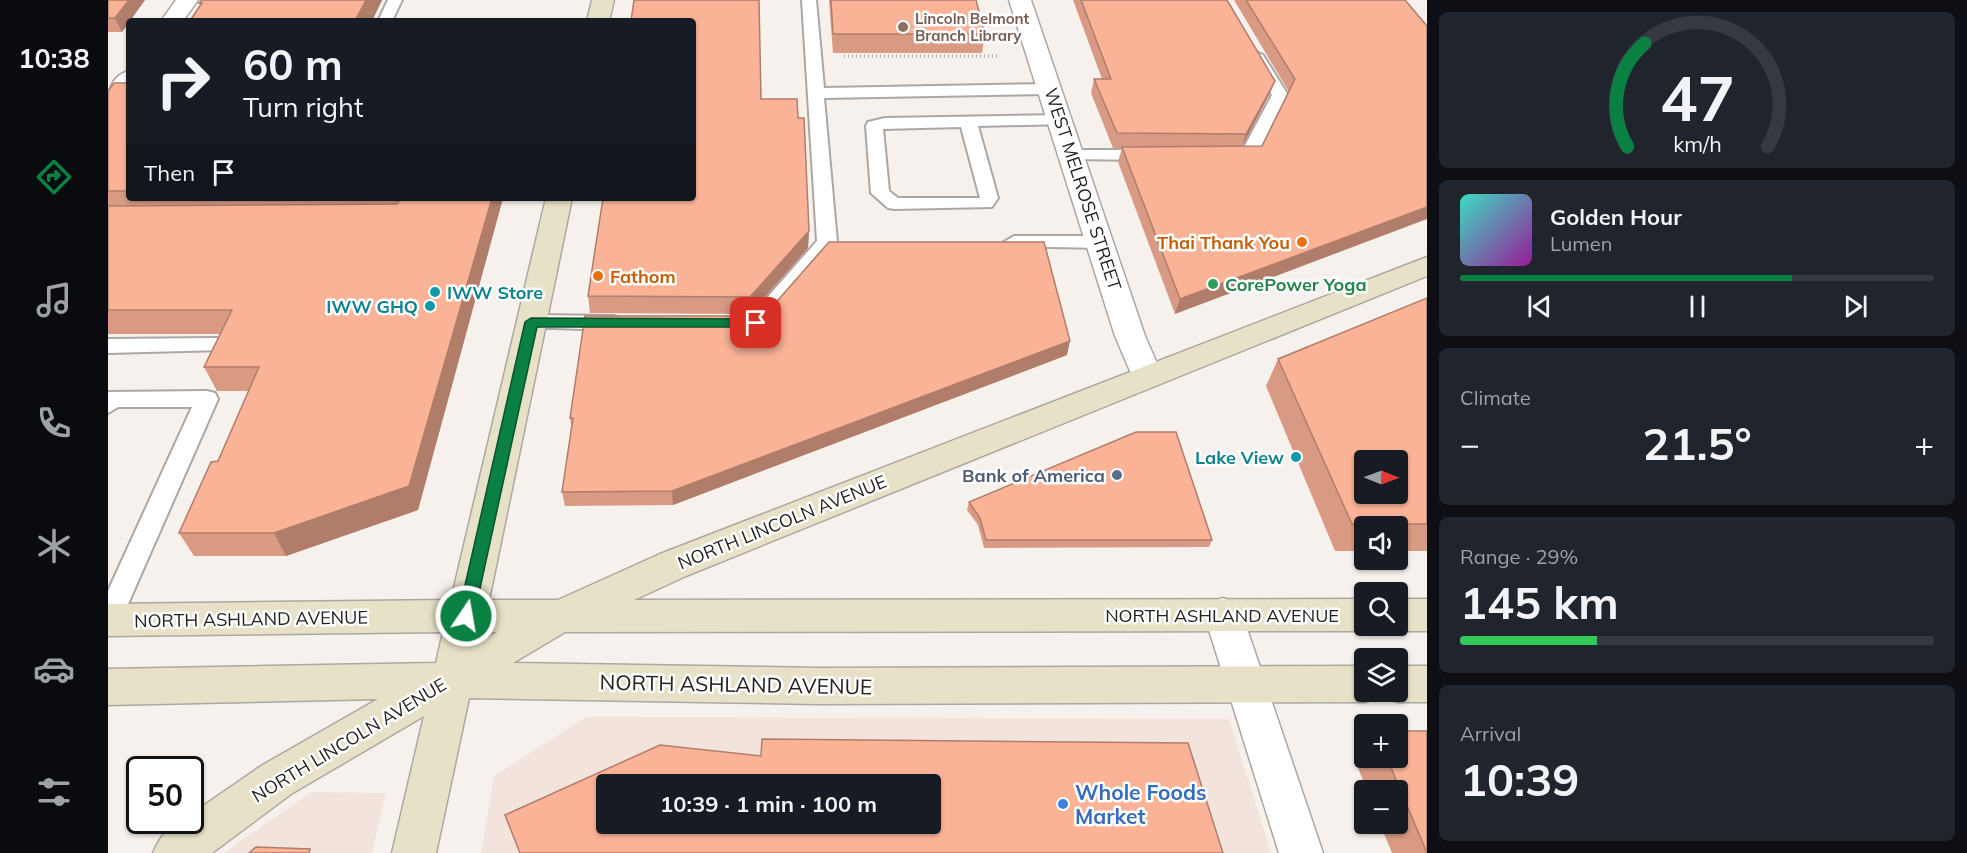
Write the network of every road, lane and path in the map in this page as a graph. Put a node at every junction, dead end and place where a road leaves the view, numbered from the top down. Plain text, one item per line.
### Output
1 (188, 0) edge
2 (395, 0) edge
3 (603, 0) edge
4 (809, 0) edge
5 (1020, 0) edge
6 (174, 18) edge
7 (386, 18) edge
8 (599, 18) edge
9 (1252, 48) edge
10 (844, 56) edge
11 (999, 57) dead end
12 (126, 83) edge
13 (1050, 89) junction
14 (814, 93) junction
15 (117, 98) edge
16 (1061, 120) junction
17 (968, 122) junction
18 (1073, 155) junction
19 (1168, 155) edge
20 (1214, 156) edge
21 (558, 201) edge
22 (827, 242) junction
23 (850, 242) edge
24 (992, 242) edge
25 (1101, 243) junction
26 (1427, 266) edge
27 (531, 322) junction
28 (631, 323) edge
29 (711, 323) edge
30 (108, 345) edge
31 (216, 345) edge
32 (1147, 377) junction
33 (108, 405) edge
34 (1223, 614) junction
35 (1354, 615) edge
36 (1408, 615) edge
37 (1427, 615) edge
38 (466, 616) junction
39 (558, 617) junction
40 (108, 620) edge
41 (451, 680) junction
42 (1245, 684) junction
43 (1354, 684) edge
44 (1408, 684) edge
45 (1427, 684) edge
46 (108, 687) edge
47 (175, 853) edge
48 (414, 853) edge
49 (1301, 853) edge

1 - 6 street
2 - 7 lane
3 - 8 main road
4 - 14 lane
5 - 13 street, WEST MELROSE STREET
9 - 20 lane
10 - 11 path
12 - 15 street
13 - 14 lane
13 - 16 street, WEST MELROSE STREET
14 - 22 lane
16 - 17 lane
16 - 18 street, WEST MELROSE STREET
17 - 17 lane
18 - 19 lane
18 - 25 street, WEST MELROSE STREET
21 - 27 main road
22 - 23 lane
22 - 29 lane
24 - 25 lane
25 - 32 street, WEST MELROSE STREET
26 - 32 main road, NORTH LINCOLN AVENUE
27 - 28 lane
27 - 38 main road
30 - 31 lane
32 - 39 main road, NORTH LINCOLN AVENUE
33 - 40 lane
34 - 35 main road, NORTH ASHLAND AVENUE
34 - 39 main road, NORTH ASHLAND AVENUE
34 - 42 street
36 - 37 main road
38 - 39 main road, NORTH ASHLAND AVENUE
38 - 40 main road, NORTH ASHLAND AVENUE
38 - 41 main road
39 - 41 main road, NORTH LINCOLN AVENUE
41 - 42 main road, NORTH ASHLAND AVENUE
41 - 46 main road, NORTH ASHLAND AVENUE
41 - 47 main road, NORTH LINCOLN AVENUE
41 - 48 main road
42 - 43 main road, NORTH ASHLAND AVENUE
42 - 49 street
44 - 45 main road

